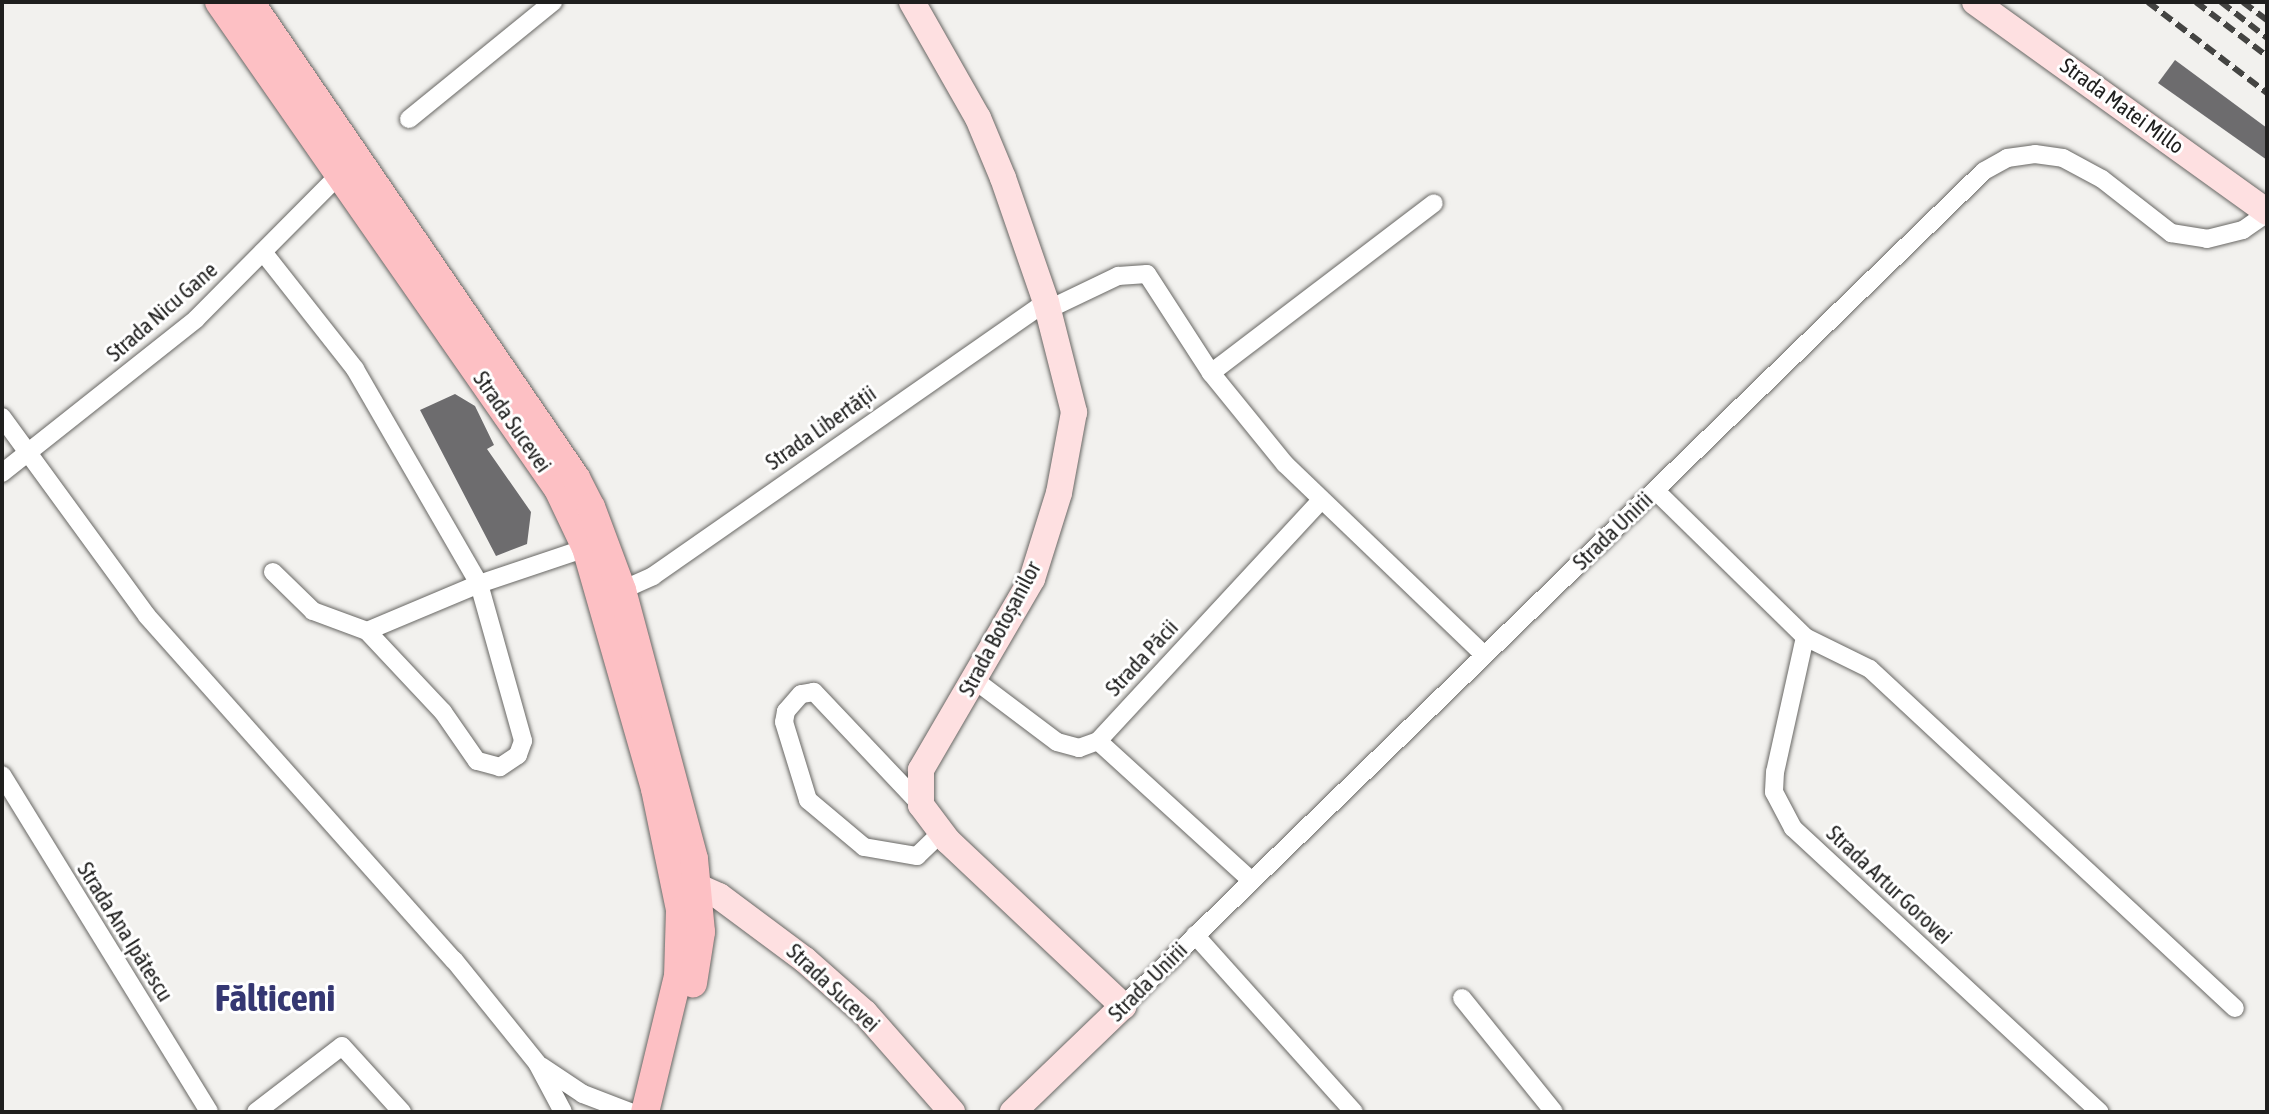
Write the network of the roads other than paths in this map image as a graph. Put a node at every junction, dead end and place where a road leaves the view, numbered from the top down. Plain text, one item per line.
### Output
1 (219, 2) edge
2 (250, 2) edge
3 (553, 2) edge
4 (912, 2) edge
5 (1975, 2) edge
6 (281, 69) junction
7 (409, 119) dead end
8 (341, 173) junction
9 (1434, 203) dead end
10 (2267, 212) edge
11 (263, 252) junction
12 (1047, 306) junction
13 (1211, 373) junction
14 (2, 417) edge
15 (29, 453) junction
16 (2, 473) edge
17 (1656, 491) junction
18 (1319, 502) junction
19 (586, 548) junction
20 (273, 572) dead end
21 (479, 584) junction
22 (622, 590) junction
23 (367, 631) junction
24 (1805, 637) junction
25 (1484, 655) junction
26 (976, 681) junction
27 (1098, 741) junction
28 (2, 775) edge
29 (921, 805) junction
30 (942, 832) junction
31 (687, 880) junction
32 (1251, 880) junction
33 (1195, 935) junction
34 (1462, 998) dead end
35 (1123, 1006) junction
36 (2235, 1008) dead end
37 (537, 1063) junction
38 (209, 1112) edge
39 (256, 1112) edge
40 (402, 1112) edge
41 (563, 1112) edge
42 (630, 1112) edge
43 (645, 1112) edge
44 (662, 1112) edge
45 (952, 1112) edge
46 (1013, 1112) edge
47 (1354, 1112) edge
48 (1554, 1112) edge
49 (2100, 1112) edge

1 - 6 main road, Strada Sucevei
2 - 6 main road, Strada Sucevei
3 - 7 street
4 - 12 street, Strada Botoșanilor
5 - 10 street, Strada Matei Millo
6 - 8 main road, Strada Sucevei
6 - 22 main road, Strada Sucevei
8 - 11 street, Strada Nicu Gane
8 - 19 main road, Strada Sucevei
9 - 13 street
10 - 17 street, Strada Unirii
11 - 15 street, Strada Nicu Gane
11 - 21 street
12 - 13 street
12 - 22 street, Strada Libertății
12 - 26 street, Strada Botoșanilor
13 - 18 street
14 - 15 street
15 - 16 street, Strada Nicu Gane
15 - 37 street
17 - 24 street
17 - 25 street, Strada Unirii
18 - 25 street
18 - 27 street, Strada Păcii
19 - 21 street
19 - 31 main road, Strada Sucevei
20 - 23 street
21 - 23 street
21 - 23 street
22 - 31 main road, Strada Sucevei
24 - 36 street
24 - 49 street, Strada Artur Gorovei
25 - 32 street, Strada Unirii
26 - 27 street
26 - 29 street, Strada Botoșanilor
27 - 32 street
28 - 38 street, Strada Ana Ipătescu
29 - 30 street
29 - 30 street
30 - 35 street
31 - 43 main road
31 - 44 main road
31 - 45 street, Strada Sucevei
32 - 33 street, Strada Unirii
33 - 35 street, Strada Unirii
33 - 47 street
34 - 48 street
35 - 46 street, Strada Unirii
37 - 41 street
37 - 42 street
39 - 40 street

